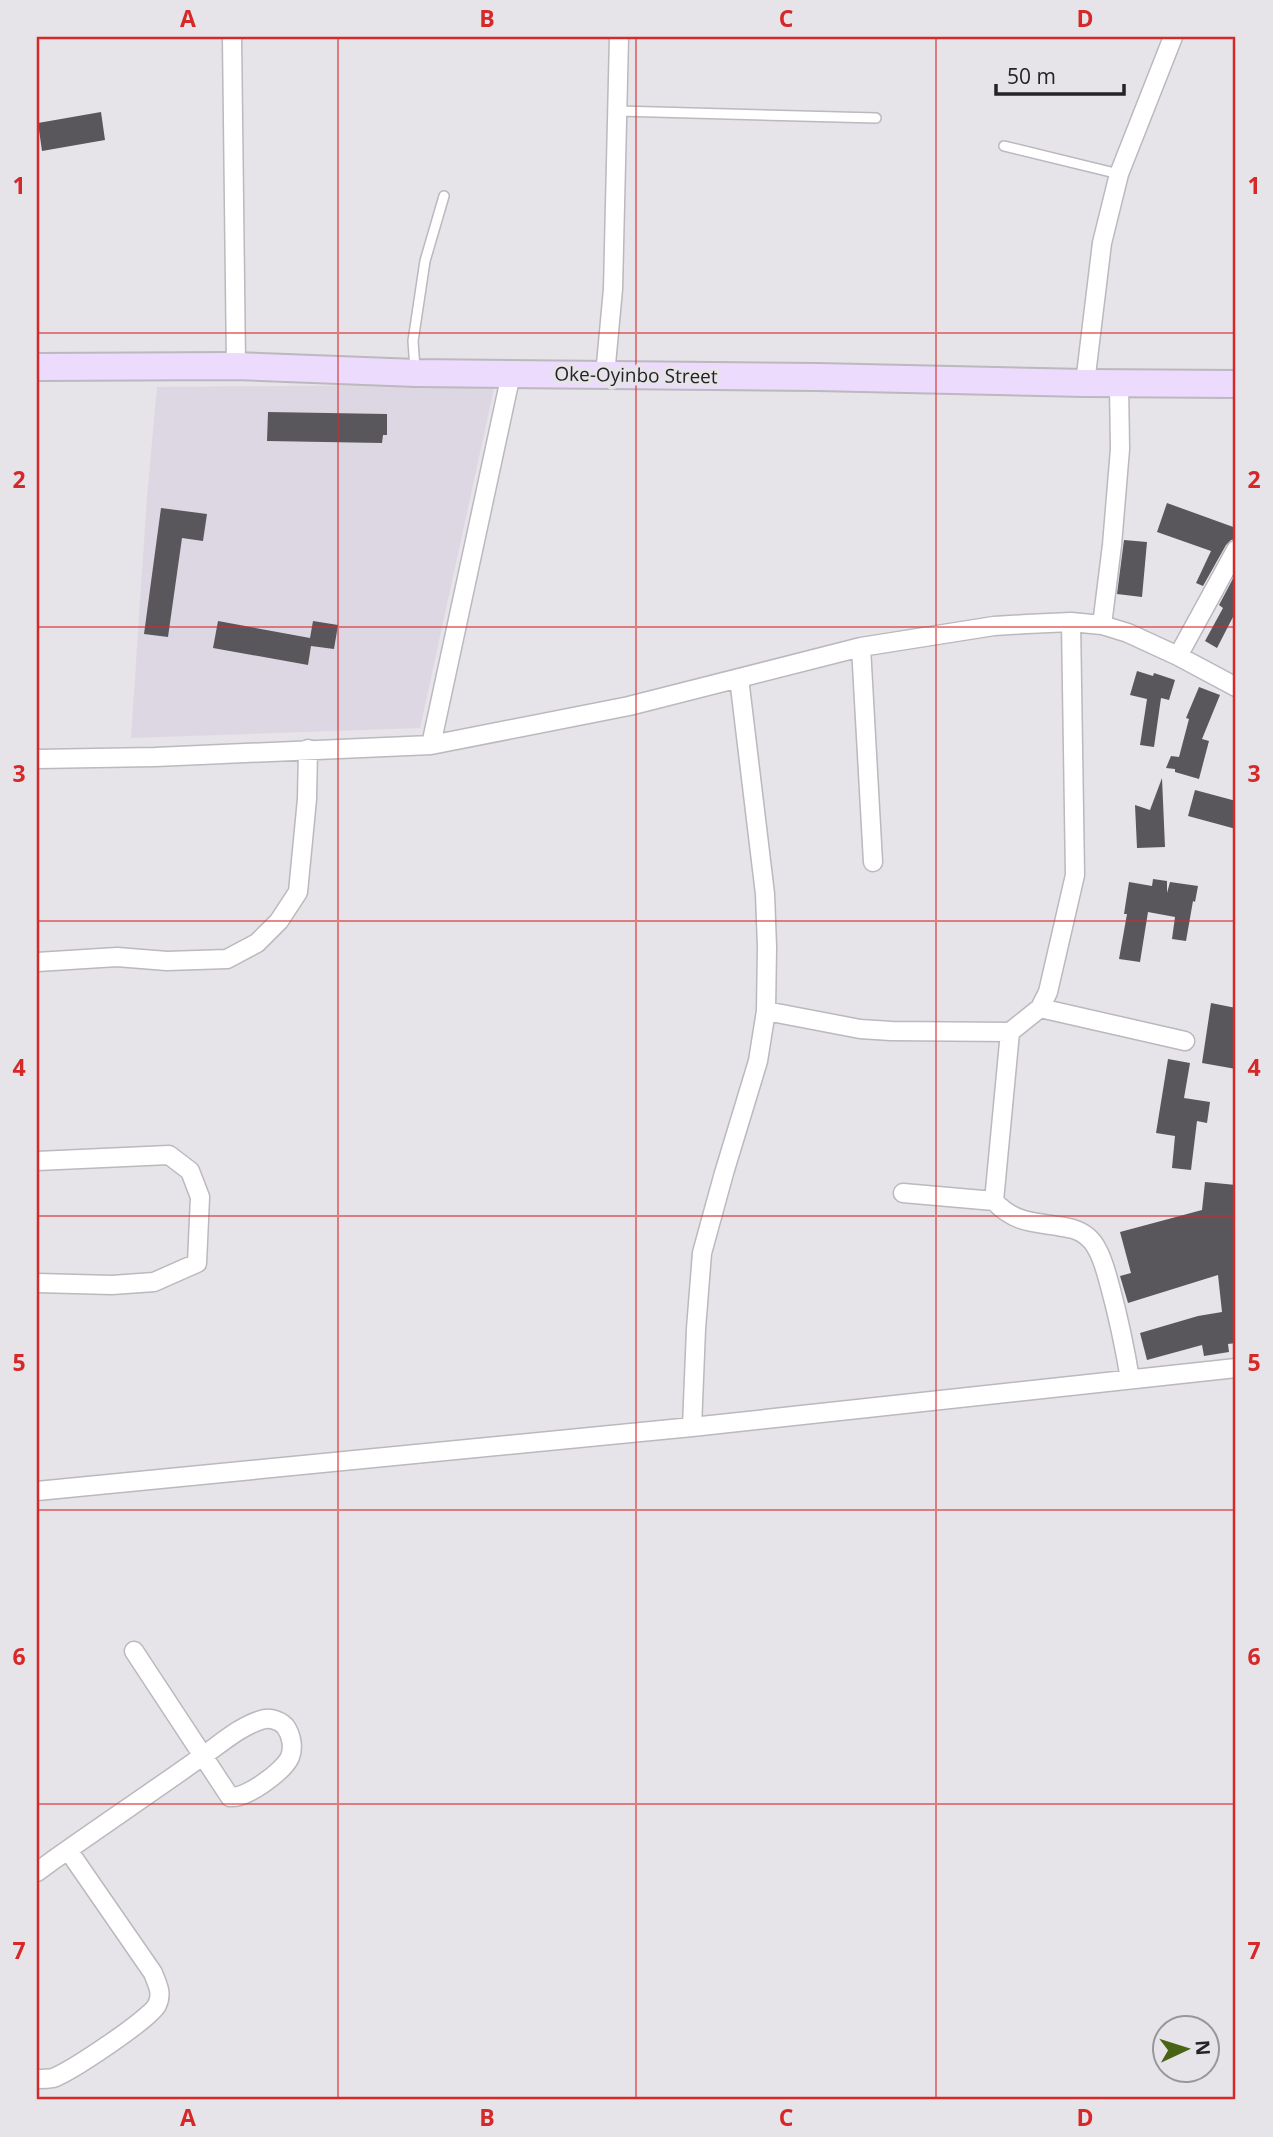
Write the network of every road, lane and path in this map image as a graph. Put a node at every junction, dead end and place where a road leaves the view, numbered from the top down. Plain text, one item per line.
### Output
1 (232, 37) edge
2 (619, 37) edge
3 (1173, 37) edge
4 (618, 111) junction
5 (876, 118) dead end
6 (1004, 146) dead end
7 (1119, 174) junction
8 (444, 196) dead end
9 (236, 366) junction
10 (37, 367) edge
11 (416, 373) junction
12 (511, 374) junction
13 (606, 375) junction
14 (1085, 383) junction
15 (1119, 384) junction
16 (1236, 384) edge
17 (1236, 550) edge
18 (1071, 622) junction
19 (1102, 625) junction
20 (861, 647) junction
21 (1178, 656) junction
22 (738, 678) junction
23 (1236, 687) edge
24 (431, 745) junction
25 (308, 749) junction
26 (37, 759) edge
27 (873, 862) dead end
28 (37, 962) edge
29 (1040, 1008) junction
30 (766, 1011) junction
31 (1010, 1031) junction
32 (1185, 1041) dead end
33 (37, 1161) edge
34 (903, 1193) dead end
35 (993, 1202) junction
36 (37, 1283) edge
37 (1236, 1368) edge
38 (1130, 1379) junction
39 (692, 1427) junction
40 (37, 1491) edge
41 (134, 1651) dead end
42 (202, 1757) junction
43 (68, 1850) junction
44 (37, 1872) edge
45 (37, 2079) edge

1 - 9 street
2 - 4 street
3 - 7 street
4 - 5 lane
4 - 13 street
6 - 7 lane
7 - 14 street
8 - 11 lane
9 - 10 main road, Oke-Oyinbo Street
9 - 11 main road, Oke-Oyinbo Street
11 - 12 main road, Oke-Oyinbo Street
12 - 13 main road, Oke-Oyinbo Street
12 - 24 street
13 - 14 main road, Oke-Oyinbo Street
14 - 15 main road, Oke-Oyinbo Street
15 - 16 main road, Oke-Oyinbo Street
15 - 19 street
17 - 21 street
18 - 19 street
18 - 20 street
18 - 29 street
19 - 21 street
20 - 22 street
20 - 27 street
21 - 23 street
22 - 24 street
22 - 30 street
24 - 25 street
25 - 26 street
25 - 28 street
29 - 31 street
29 - 32 street
30 - 31 street
30 - 39 street
31 - 35 street
33 - 36 street
34 - 35 street
35 - 38 street
37 - 38 street
38 - 39 street
39 - 40 street
41 - 42 street
42 - 42 street
42 - 43 street
43 - 44 street
43 - 45 street

